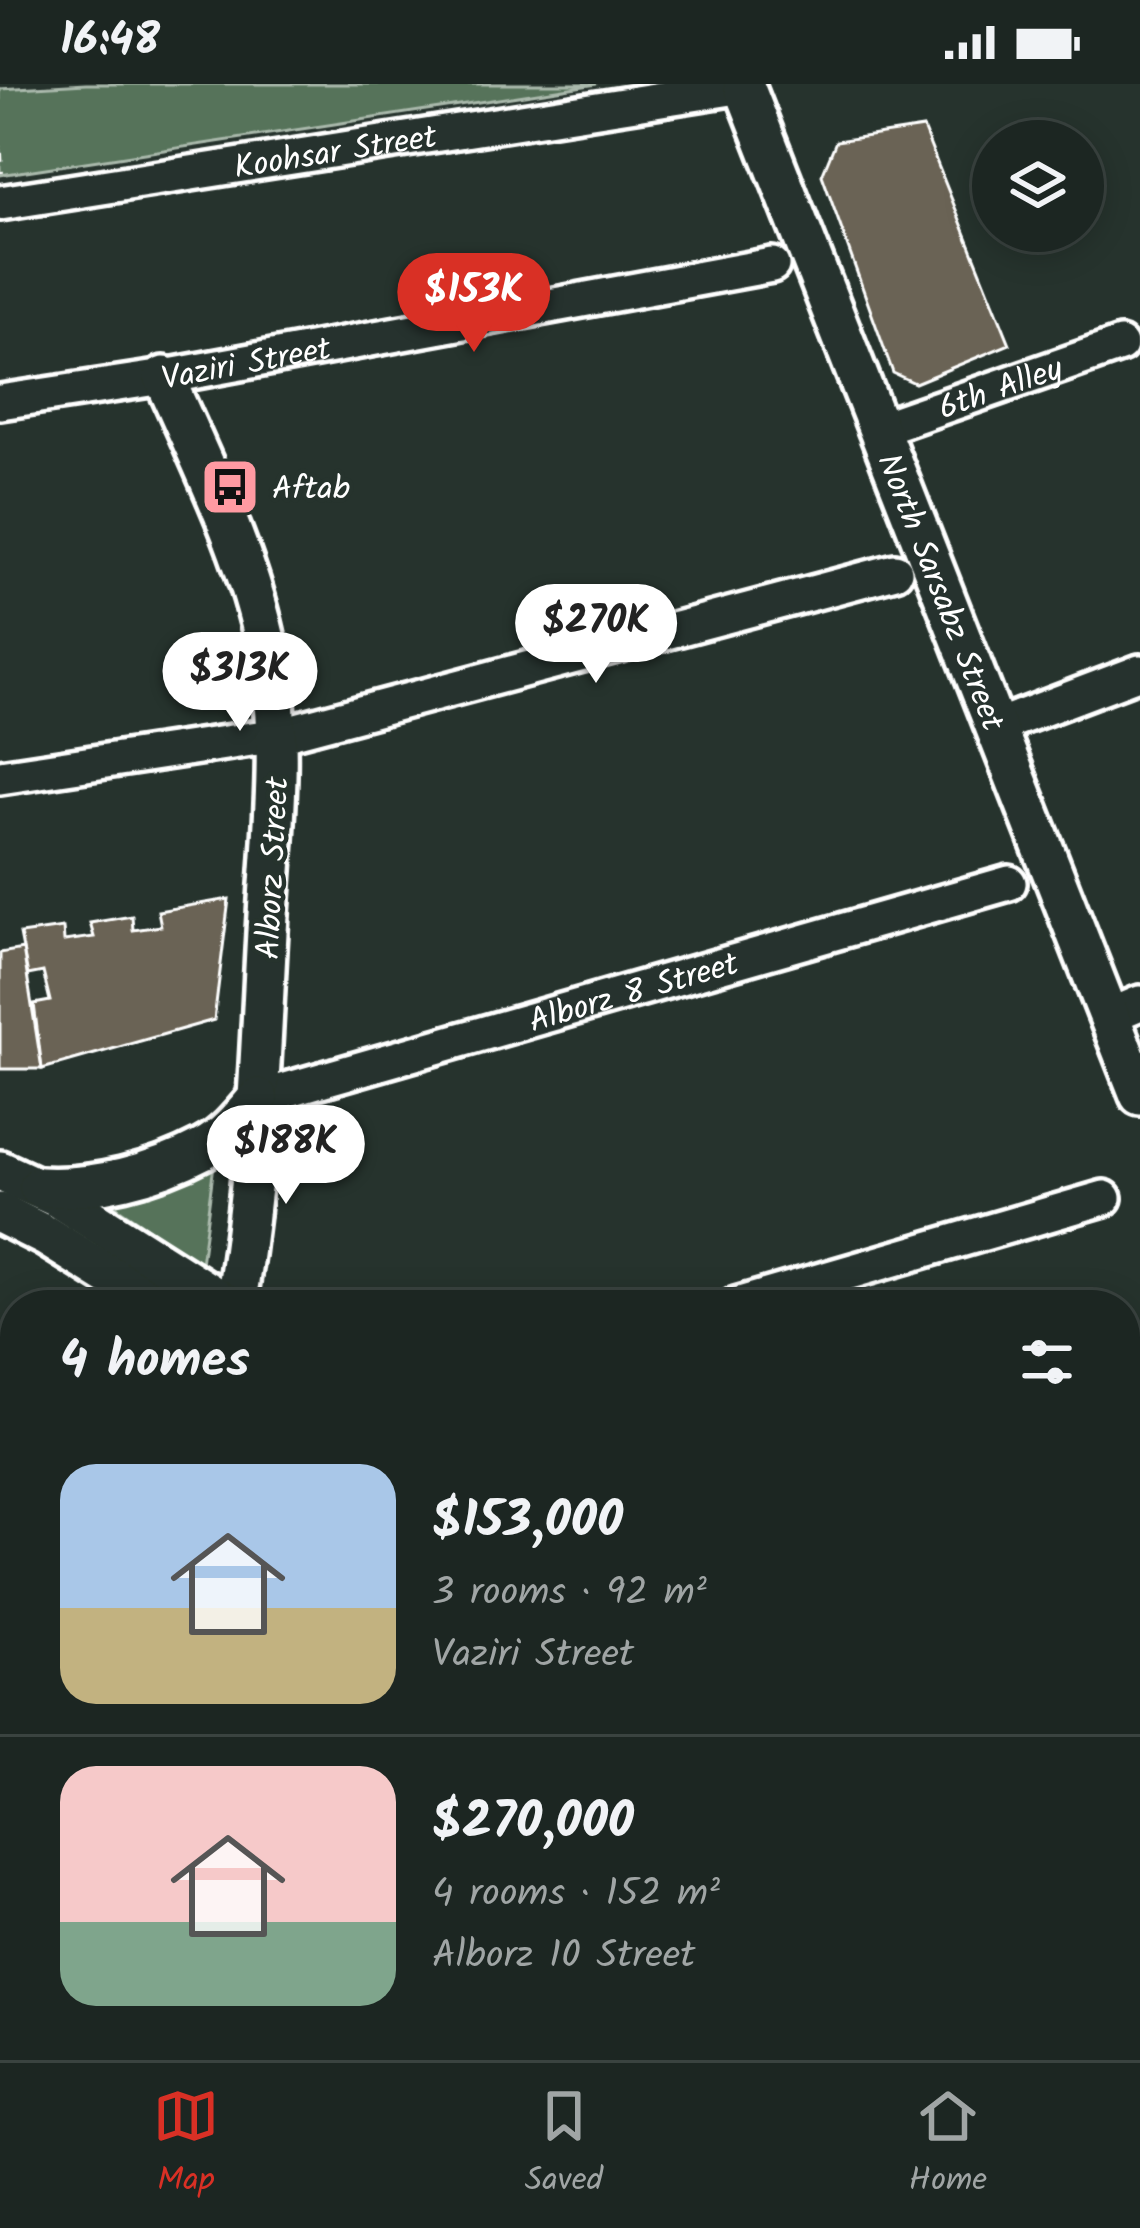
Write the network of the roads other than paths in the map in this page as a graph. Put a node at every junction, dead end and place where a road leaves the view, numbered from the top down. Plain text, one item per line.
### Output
1 (744, 86) edge
2 (0, 203) edge
3 (772, 265) dead end
4 (1120, 345) dead end
5 (164, 377) junction
6 (0, 402) edge
7 (878, 429) junction
8 (896, 571) dead end
9 (1140, 672) edge
10 (995, 727) junction
11 (278, 735) junction
12 (0, 777) edge
13 (1009, 883) dead end
14 (1124, 1010) edge
15 (1140, 1095) edge
16 (258, 1098) junction
17 (0, 1171) edge
18 (38, 1187) junction
19 (1103, 1198) dead end
20 (0, 1213) edge
21 (133, 1290) edge
22 (206, 1290) edge
23 (235, 1290) edge
24 (787, 1290) edge

1 - 2 street, Koohsar Street
1 - 7 street, North Sarsabz Street
3 - 5 street, Vaziri Street
4 - 7 street, 6th Alley
5 - 6 street, Vaziri Street
5 - 11 street, Alborz Street
7 - 10 street, North Sarsabz Street
8 - 11 street
9 - 10 street
10 - 14 street, North Sarsabz Street
11 - 12 street
11 - 16 street, Alborz Street
13 - 16 street, Alborz 8 Street
14 - 15 street, North Sarsabz Street
16 - 18 street
16 - 23 street, Alborz Street
17 - 18 street
18 - 22 street
19 - 24 street
20 - 21 street

